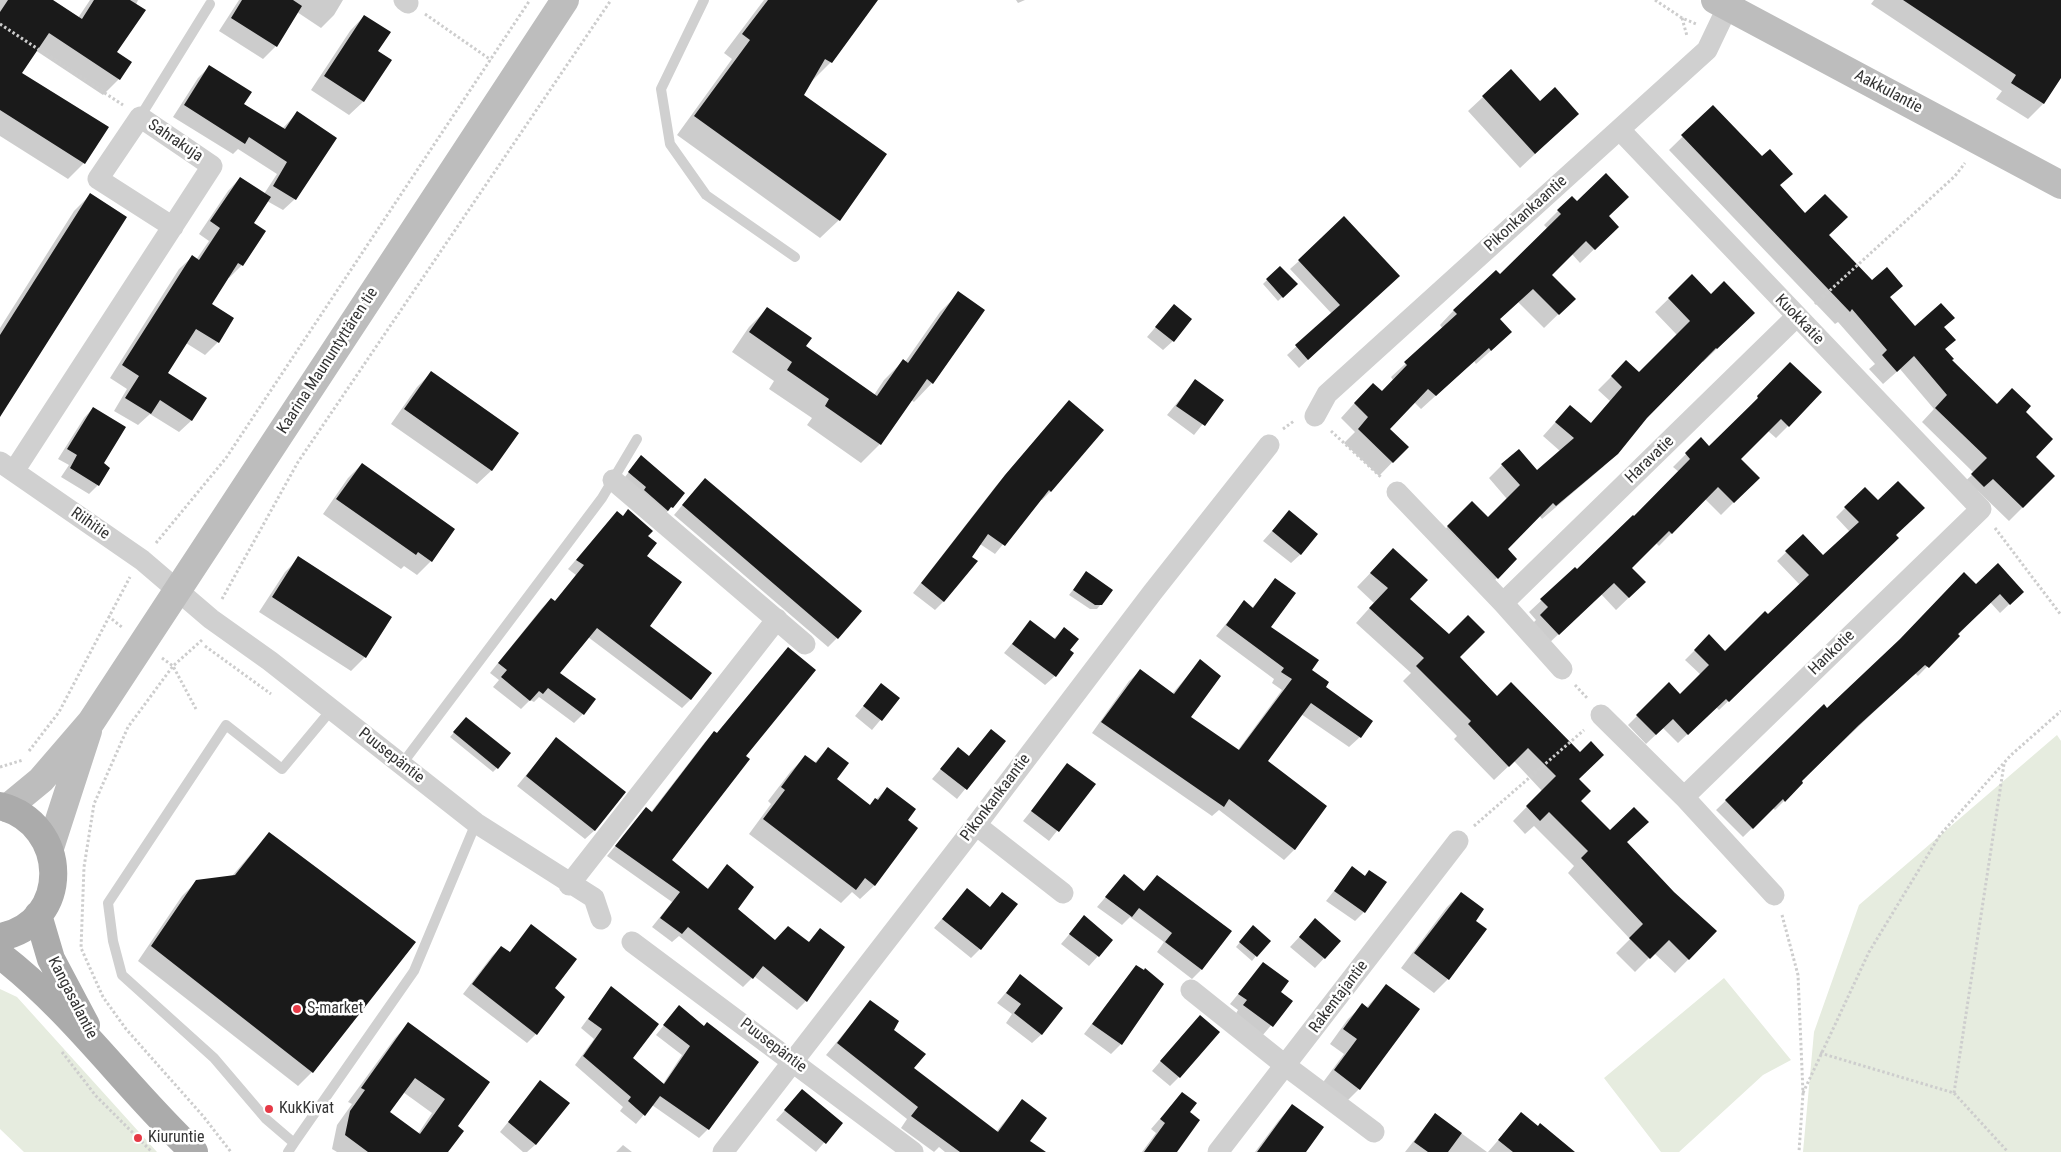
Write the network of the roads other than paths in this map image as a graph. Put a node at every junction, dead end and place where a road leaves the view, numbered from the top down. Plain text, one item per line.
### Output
1 (565, 0) edge
2 (704, 0) edge
3 (1722, 3) edge
4 (210, 4) dead end
5 (140, 117) junction
6 (1620, 130) junction
7 (2061, 185) edge
8 (173, 226) junction
9 (795, 257) dead end
10 (1796, 317) junction
11 (1314, 416) road end
12 (637, 439) dead end
13 (1269, 445) road end
14 (7, 466) edge
15 (613, 480) junction
16 (1397, 492) road end
17 (1981, 509) joint
18 (177, 591) junction
19 (1503, 603) junction
20 (778, 620) junction
21 (805, 644) dead end
22 (1562, 669) road end
23 (332, 709) junction
24 (1601, 715) road end
25 (91, 722) junction
26 (402, 764) junction
27 (1684, 797) junction
28 (4, 807) edge
29 (476, 823) junction
30 (976, 825) junction
31 (1458, 841) road end
32 (50, 848) junction
33 (569, 884) junction
34 (1063, 893) dead end
35 (1774, 895) road end
36 (38, 915) junction
37 (601, 919) dead end
38 (0, 938) edge
39 (632, 942) dead end
40 (0, 955) edge
41 (1191, 990) dead end
42 (100, 1051) junction
43 (794, 1061) junction
44 (1286, 1066) junction
45 (1374, 1132) dead end
46 (294, 1143) junction
47 (194, 1152) edge
48 (288, 1152) edge
49 (724, 1152) edge
50 (913, 1152) edge
51 (1218, 1152) edge

1 - 18 main road, Kaarina Maununtyttären tie
2 - 9 lane
3 - 6 street, Pikonkankaantie
3 - 7 main road, Aakkulantie
4 - 5 lane
5 - 8 street, Sahrakuja
5 - 8 street, Sahrakuja
6 - 10 street, Kuokkatie
6 - 11 street, Pikonkankaantie
8 - 14 street, Sahrakuja
10 - 17 street, Kuokkatie
10 - 19 street, Haravatie
12 - 15 lane
13 - 30 street, Pikonkankaantie
14 - 18 street, Riihitie
15 - 20 street
15 - 26 lane
16 - 19 street
17 - 27 street, Hankotie
18 - 23 street, Puusepäntie
18 - 25 main road, Kaarina Maununtyttären tie
19 - 22 street
20 - 21 street
20 - 33 street
23 - 26 street, Puusepäntie
23 - 46 lane
24 - 27 street
25 - 28 main road, Kaarina Maununtyttären tie
25 - 32 main road, Kaarina Maununtyttären tie
26 - 29 street, Puusepäntie
27 - 35 street
28 - 32 main road
29 - 33 street, Puusepäntie
29 - 46 lane
30 - 34 street
30 - 43 street, Pikonkankaantie
31 - 44 street, Rakentajantie
32 - 36 main road
33 - 37 street, Puusepäntie
36 - 38 main road
36 - 42 main road, Kangasalantie
39 - 43 street, Puusepäntie
40 - 42 main road, Kangasalantie
41 - 44 street
42 - 47 main road, Kangasalantie
43 - 49 street, Pikonkankaantie
43 - 50 street, Puusepäntie
44 - 45 street
44 - 51 street, Rakentajantie
46 - 48 lane

